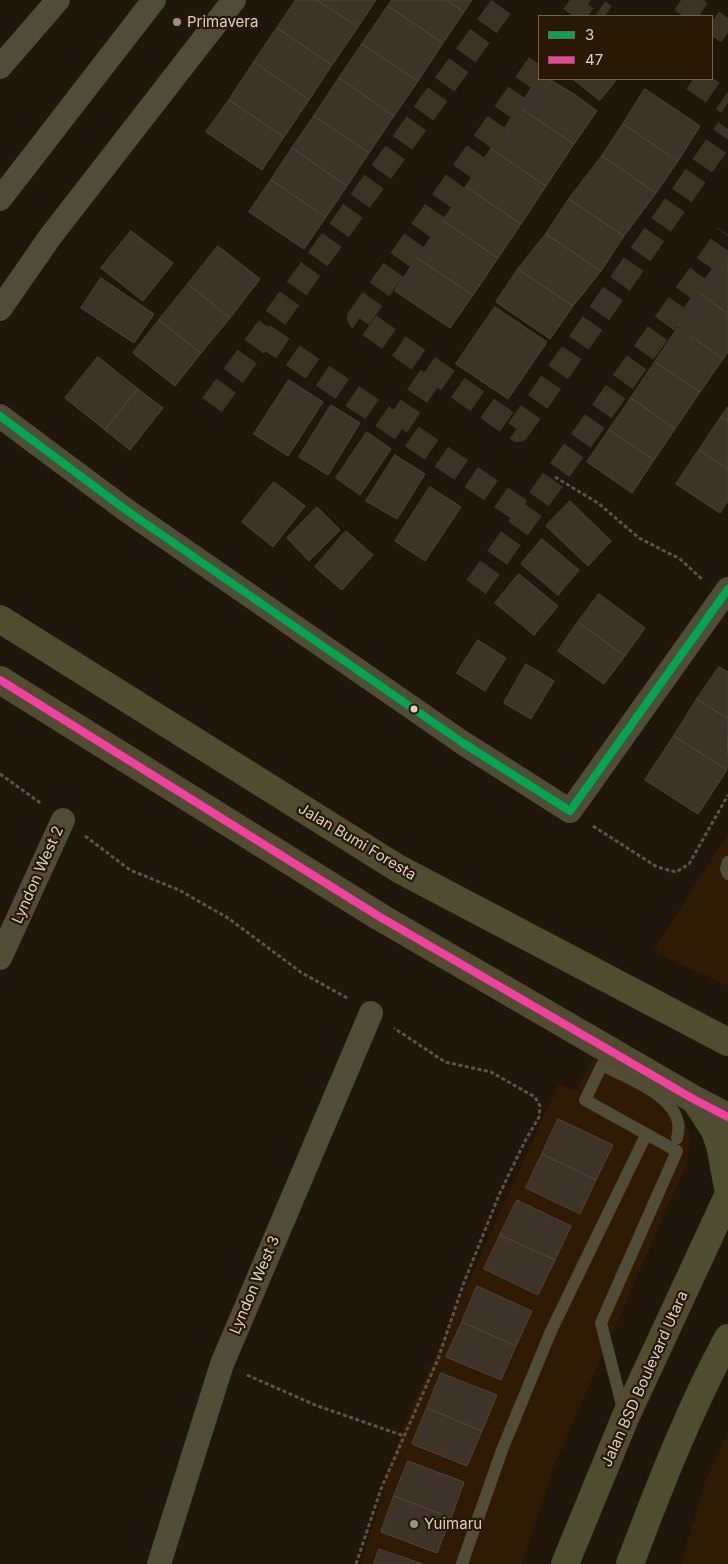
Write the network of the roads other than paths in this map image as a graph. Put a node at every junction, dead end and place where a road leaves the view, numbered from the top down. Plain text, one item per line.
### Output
1 (58, 0) edge
2 (154, 0) edge
3 (234, 0) edge
4 (0, 67) edge
5 (0, 199) edge
6 (0, 309) edge
7 (0, 416) edge
8 (725, 593) edge
9 (0, 619) edge
10 (0, 680) edge
11 (63, 820) dead end
12 (728, 862) edge
13 (728, 874) edge
14 (0, 958) edge
15 (371, 1013) dead end
16 (728, 1042) edge
17 (695, 1100) junction
18 (728, 1116) edge
19 (646, 1135) junction
20 (677, 1138) dead end
21 (728, 1188) edge
22 (728, 1196) edge
23 (728, 1338) edge
24 (625, 1418) junction
25 (159, 1564) edge
26 (462, 1564) edge
27 (565, 1564) edge
28 (630, 1564) edge

1 - 4 street
2 - 5 street
3 - 6 street
7 - 8 street
9 - 16 main road, Jalan Bumi Foresta
10 - 17 main road
11 - 14 street, Lyndon West 2
12 - 13 lane
15 - 25 street, Lyndon West 3
17 - 18 main road
17 - 21 main road
19 - 20 lane
19 - 24 lane
19 - 26 lane
22 - 24 main road, Jalan BSD Boulevard Utara
23 - 28 main road
24 - 27 main road, Jalan BSD Boulevard Utara

